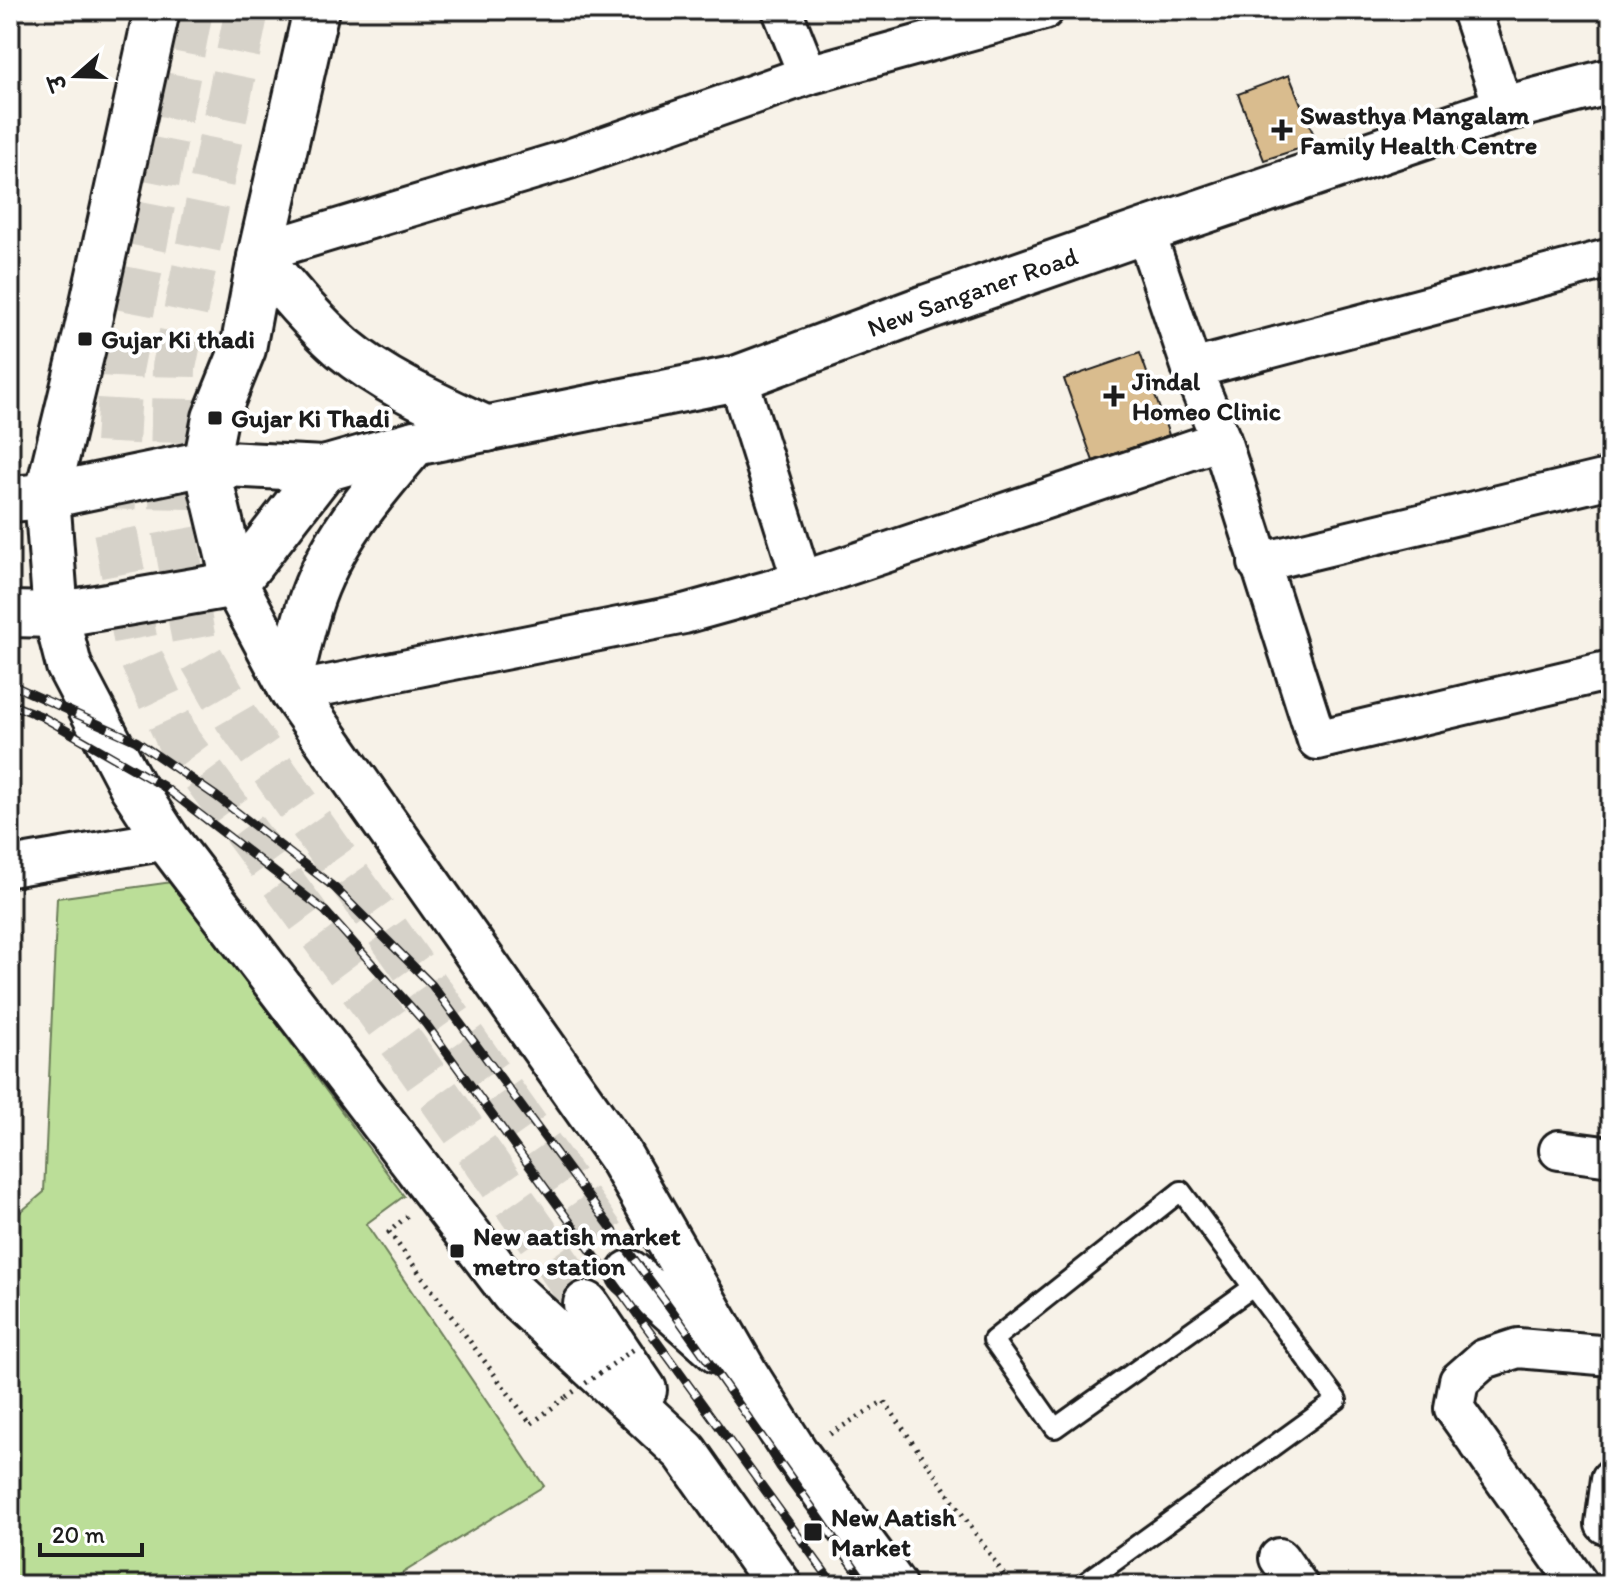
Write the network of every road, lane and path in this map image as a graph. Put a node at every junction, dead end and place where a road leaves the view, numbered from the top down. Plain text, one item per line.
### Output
1 (157, 10) edge
2 (782, 10) edge
3 (1044, 10) edge
4 (1471, 10) edge
5 (323, 12) edge
6 (808, 75) junction
7 (1611, 81) edge
8 (1504, 109) junction
9 (1145, 231) junction
10 (261, 255) junction
11 (1611, 258) edge
12 (1192, 369) junction
13 (738, 378) junction
14 (487, 429) junction
15 (1221, 440) junction
16 (415, 443) junction
17 (206, 463) junction
18 (324, 469) junction
19 (1611, 478) edge
20 (28, 497) edge
21 (1258, 563) junction
22 (802, 581) junction
23 (235, 584) junction
24 (10, 614) edge
25 (56, 615) junction
26 (1611, 670) edge
27 (291, 689) junction
28 (167, 840) junction
29 (10, 867) edge
30 (1559, 1150) dead end
31 (1611, 1157) edge
32 (435, 1192) junction
33 (630, 1273) tunnel mouth
34 (1253, 1287) junction
35 (586, 1304) tunnel mouth
36 (637, 1347) dead end
37 (1611, 1356) edge
38 (746, 1375) junction
39 (685, 1452) junction
40 (796, 1454) junction
41 (1611, 1479) edge
42 (1605, 1524) dead end
43 (779, 1585) edge
44 (893, 1585) edge
45 (1011, 1585) edge
46 (1082, 1585) edge
47 (1579, 1585) edge

1 - 20 main road
2 - 6 street
3 - 6 street
4 - 8 street
5 - 10 main road
6 - 10 street
7 - 8 main road, New Sanganer Road
8 - 9 main road, New Sanganer Road
9 - 12 street
9 - 13 main road, New Sanganer Road
10 - 14 main road
10 - 17 main road
11 - 12 street
12 - 15 street
13 - 14 main road, New Sanganer Road
13 - 22 street
14 - 16 main road, New Sanganer Road
15 - 21 street
15 - 22 street
16 - 18 main road, New Sanganer Road
16 - 27 main road
17 - 18 main road, New Sanganer Road
17 - 20 main road, New Sanganer Road
17 - 23 main road
18 - 23 main road
19 - 21 street
20 - 25 main road
21 - 26 street
22 - 27 street
23 - 25 main road
23 - 27 main road
24 - 25 main road
25 - 28 main road
27 - 38 main road
28 - 29 street
28 - 32 main road
30 - 31 street
32 - 36 path, bridge
32 - 39 main road
33 - 38 main road
34 - 34 lane
34 - 46 lane
35 - 39 main road
37 - 47 street
38 - 40 main road
39 - 43 main road
40 - 44 main road
40 - 45 path
41 - 42 street

